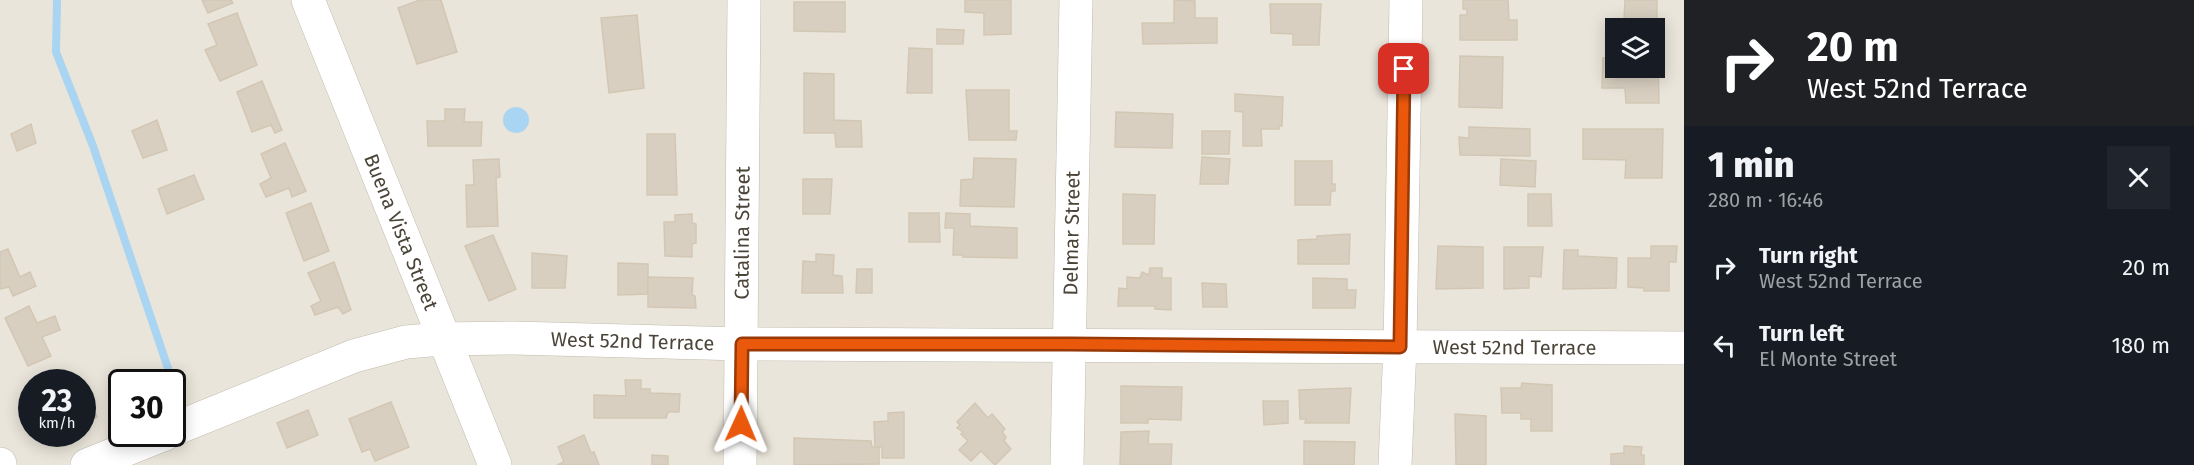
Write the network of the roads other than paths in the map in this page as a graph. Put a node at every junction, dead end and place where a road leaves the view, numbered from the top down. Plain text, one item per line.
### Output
1 (308, 0) edge
2 (744, 0) edge
3 (1076, 0) edge
4 (1406, 0) edge
5 (443, 339) junction
6 (742, 344) junction
7 (1069, 344) junction
8 (1400, 347) junction
9 (1684, 348) edge
10 (186, 424) edge
11 (132, 447) edge
12 (87, 465) edge
13 (495, 465) edge
14 (740, 465) edge
15 (1067, 465) edge
16 (1395, 465) edge

1 - 5 street, Buena Vista Street
2 - 6 street, Catalina Street
3 - 7 street, Delmar Street
4 - 8 street
5 - 6 street, West 52nd Terrace
5 - 10 street, West 52nd Terrace
5 - 13 street, Buena Vista Street
6 - 7 street, West 52nd Terrace
6 - 14 street, Catalina Street
7 - 8 street, West 52nd Terrace
7 - 15 street, Delmar Street
8 - 9 street, West 52nd Terrace
8 - 16 street
11 - 12 street

